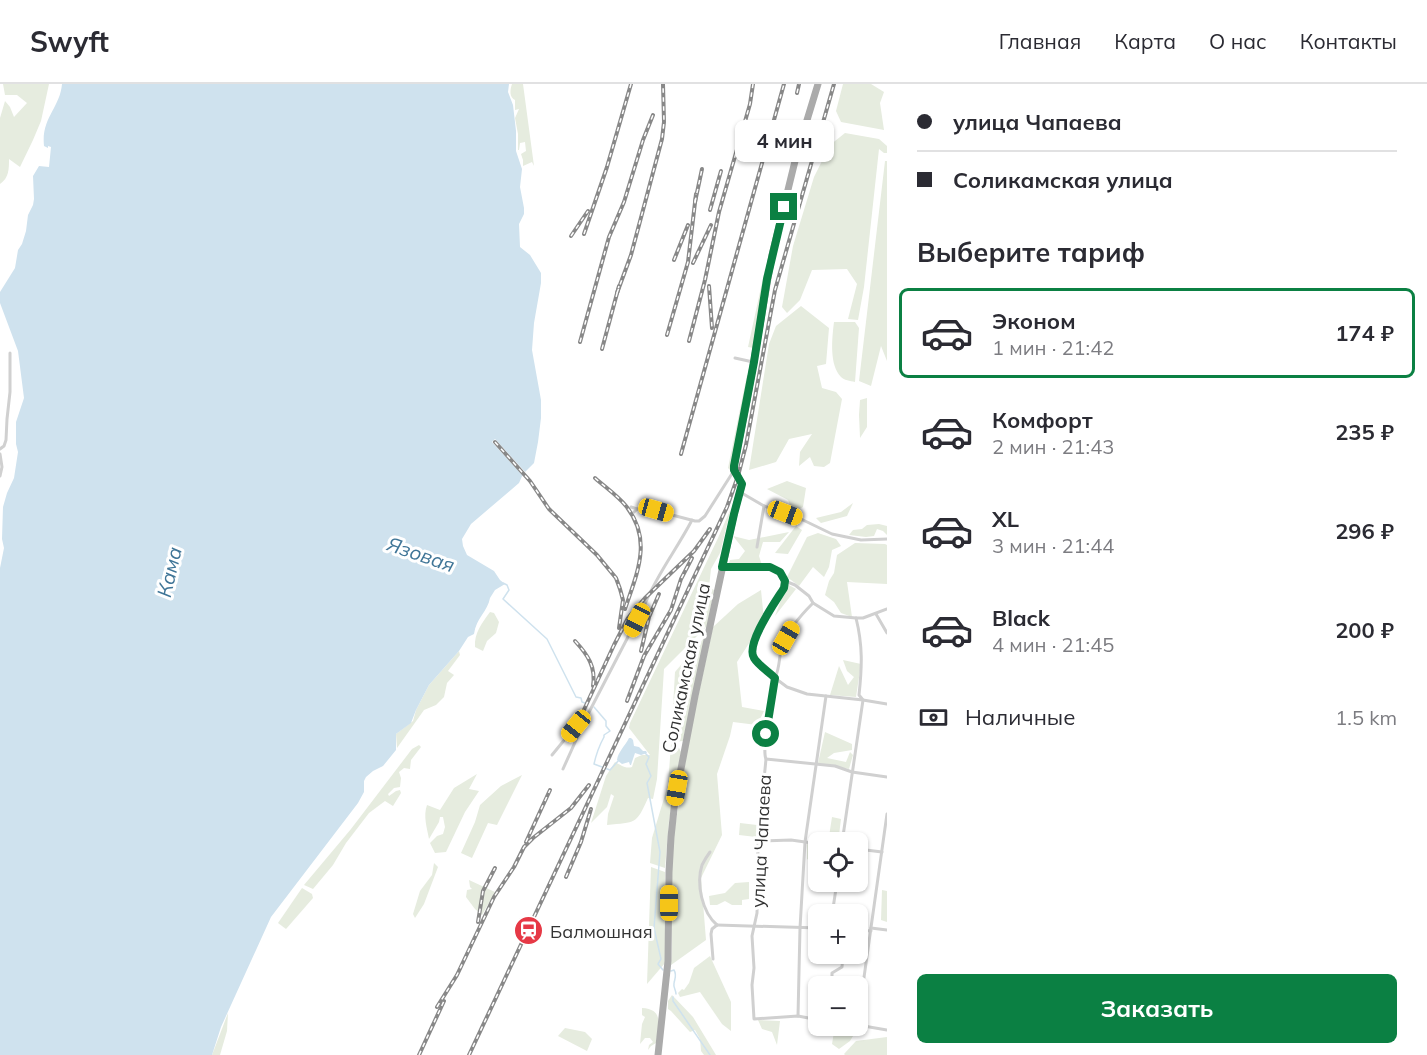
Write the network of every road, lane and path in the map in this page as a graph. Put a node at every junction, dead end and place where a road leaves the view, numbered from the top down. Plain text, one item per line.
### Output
1 (818, 84) edge
2 (10, 353) dead end
3 (735, 358) dead end
4 (754, 362) junction
5 (0, 449) edge
6 (0, 454) edge
7 (734, 470) junction
8 (0, 476) edge
9 (740, 492) junction
10 (764, 506) junction
11 (631, 507) dead end
12 (692, 520) junction
13 (887, 539) edge
14 (757, 547) dead end
15 (722, 567) junction
16 (785, 581) junction
17 (813, 603) junction
18 (887, 609) edge
19 (876, 614) junction
20 (856, 618) junction
21 (887, 633) edge
22 (775, 678) junction
23 (826, 696) junction
24 (863, 700) junction
25 (887, 704) edge
26 (586, 718) junction
27 (552, 755) dead end
28 (766, 759) junction
29 (815, 764) junction
30 (563, 769) dead end
31 (852, 772) junction
32 (887, 777) edge
33 (887, 814) edge
34 (844, 832) edge
35 (758, 841) junction
36 (805, 842) junction
37 (808, 842) edge
38 (868, 850) edge
39 (710, 852) dead end
40 (882, 852) junction
41 (717, 925) junction
42 (754, 927) junction
43 (800, 928) junction
44 (808, 928) edge
45 (871, 930) junction
46 (887, 930) edge
47 (713, 959) dead end
48 (842, 964) edge
49 (832, 976) edge
50 (864, 976) edge
51 (798, 1016) junction
52 (808, 1018) edge
53 (868, 1027) edge
54 (887, 1030) edge
55 (658, 1055) edge

1 - 4 main road, Соликамская улица
2 - 5 street
3 - 4 street
4 - 7 main road, Соликамская улица
6 - 8 street
7 - 9 main road, Соликамская улица
7 - 12 street
9 - 10 street
9 - 15 main road, Соликамская улица
10 - 13 street
10 - 14 street
11 - 12 street
12 - 26 street
15 - 16 street
15 - 55 main road, Соликамская улица
16 - 17 street
16 - 22 street
17 - 20 street
17 - 22 street, улица Чапаева
18 - 19 street
19 - 20 street
19 - 21 street
20 - 24 street
22 - 23 street
22 - 28 street, улица Чапаева
23 - 24 street
23 - 29 street
24 - 25 street
24 - 31 street
26 - 27 street
26 - 30 street
28 - 29 street
28 - 35 street, улица Чапаева
29 - 31 street
29 - 36 street
31 - 32 street
31 - 34 street
33 - 40 street
35 - 36 street
35 - 42 street, улица Чапаева
36 - 37 street
36 - 43 street
38 - 40 street
39 - 41 street
40 - 45 street
41 - 42 street
41 - 47 street
42 - 43 street
42 - 51 street, улица Чапаева
43 - 44 street
43 - 51 street
45 - 46 street
45 - 50 street
48 - 49 street
51 - 52 street
53 - 54 street

